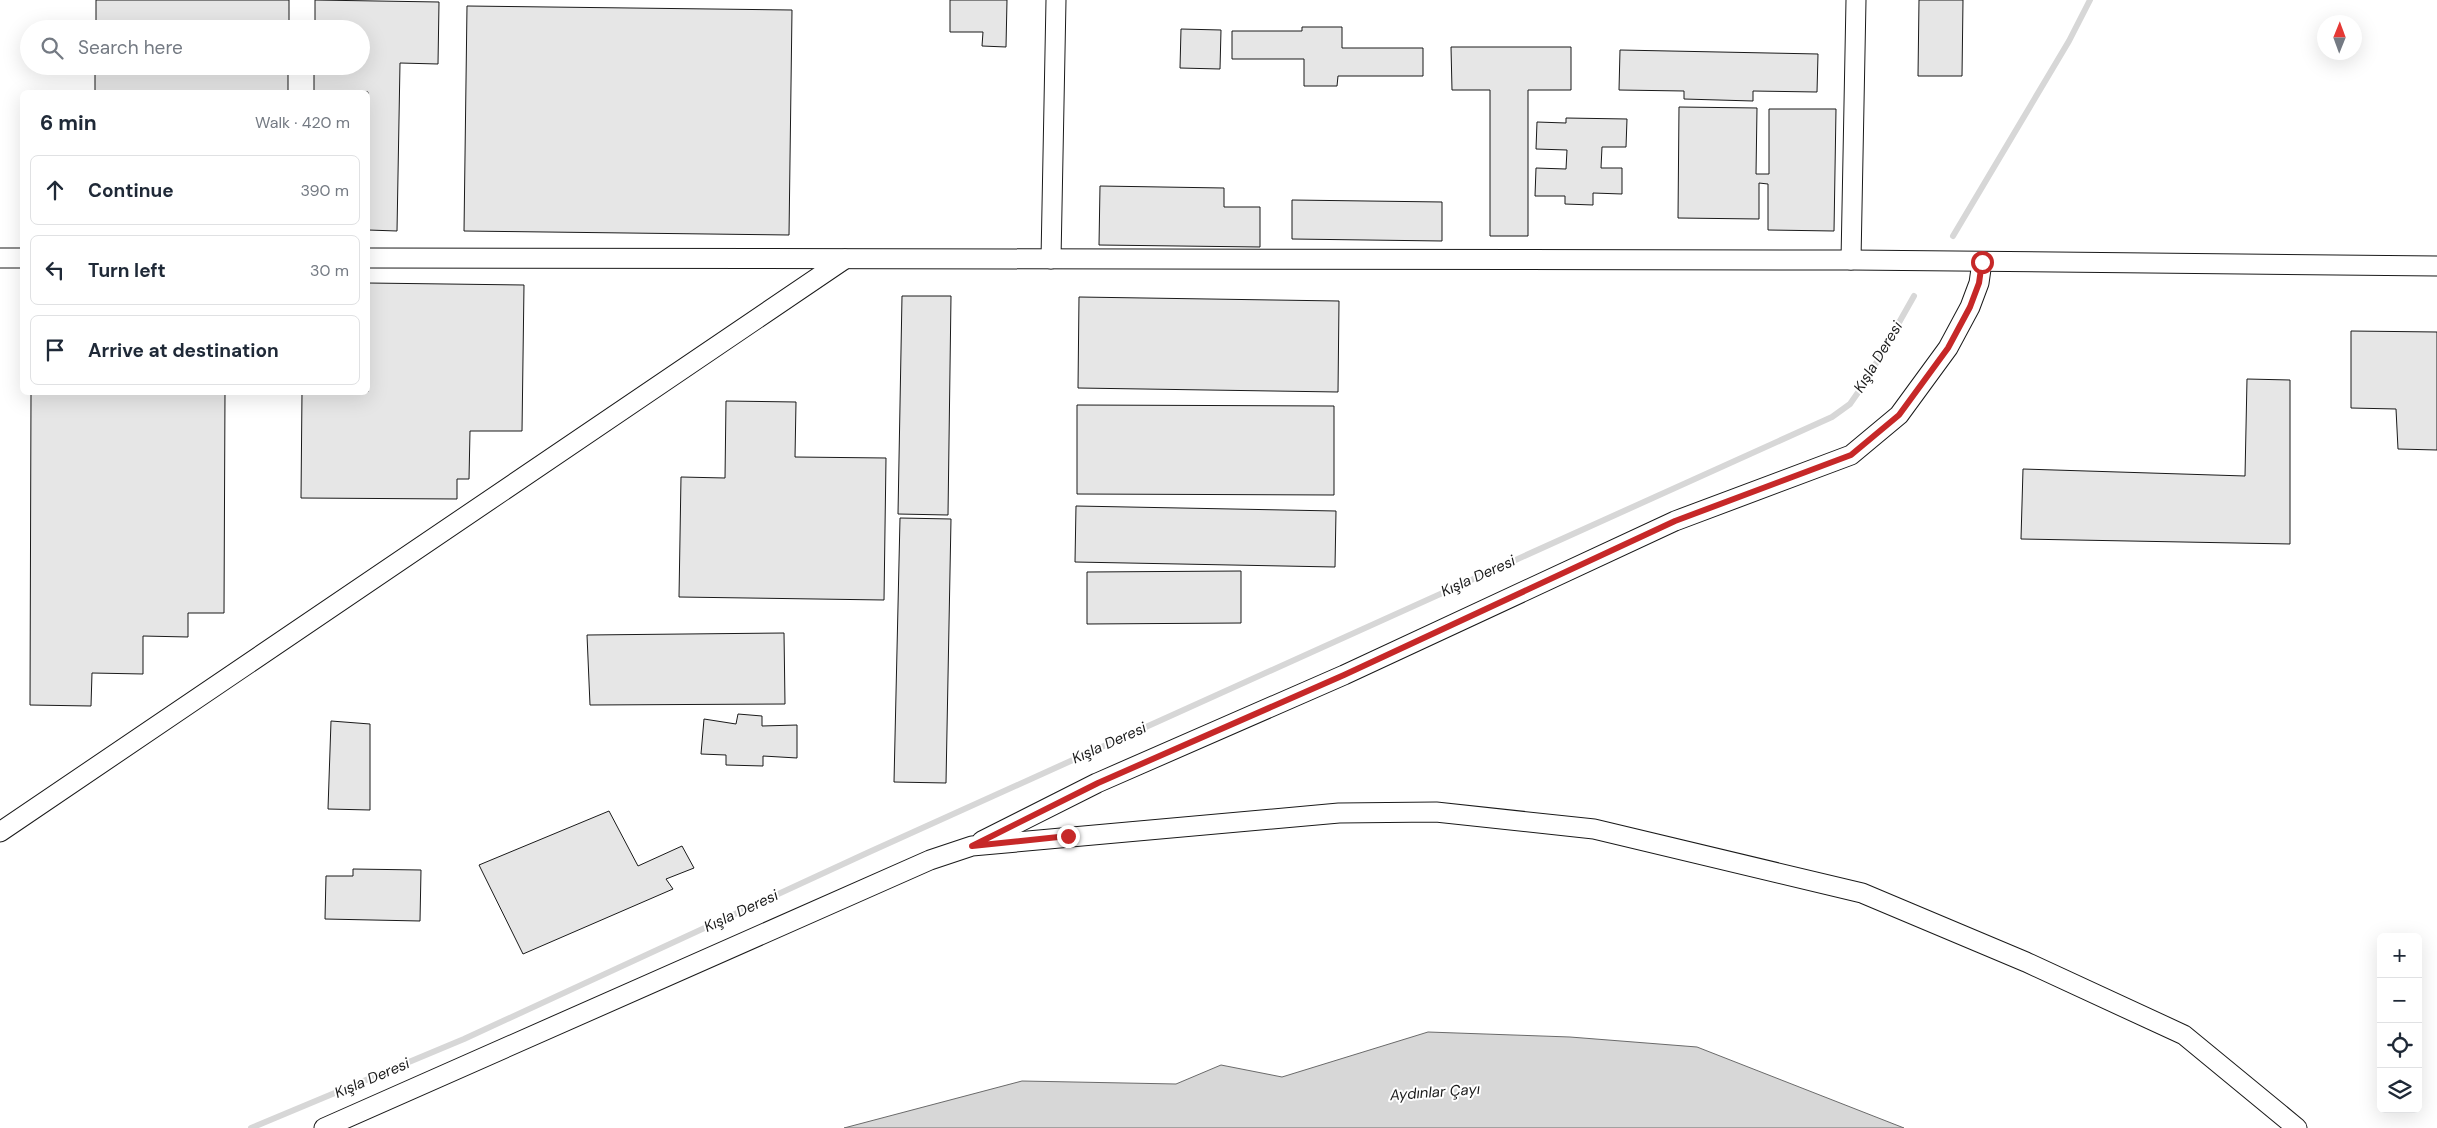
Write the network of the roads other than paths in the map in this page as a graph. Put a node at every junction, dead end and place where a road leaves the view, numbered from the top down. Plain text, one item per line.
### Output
1 (1056, 0) edge
2 (1856, 0) edge
3 (0, 258) edge
4 (20, 258) edge
5 (370, 258) edge
6 (844, 259) junction
7 (1051, 259) junction
8 (1851, 260) junction
9 (1982, 262) junction
10 (2437, 266) edge
11 (0, 832) edge
12 (972, 846) junction
13 (324, 1128) edge
14 (2297, 1128) edge

1 - 7 street
2 - 8 street
3 - 4 street
5 - 6 street
6 - 7 street
6 - 11 street
7 - 8 street
8 - 9 street
9 - 10 street
9 - 12 street
12 - 13 street
12 - 14 street

